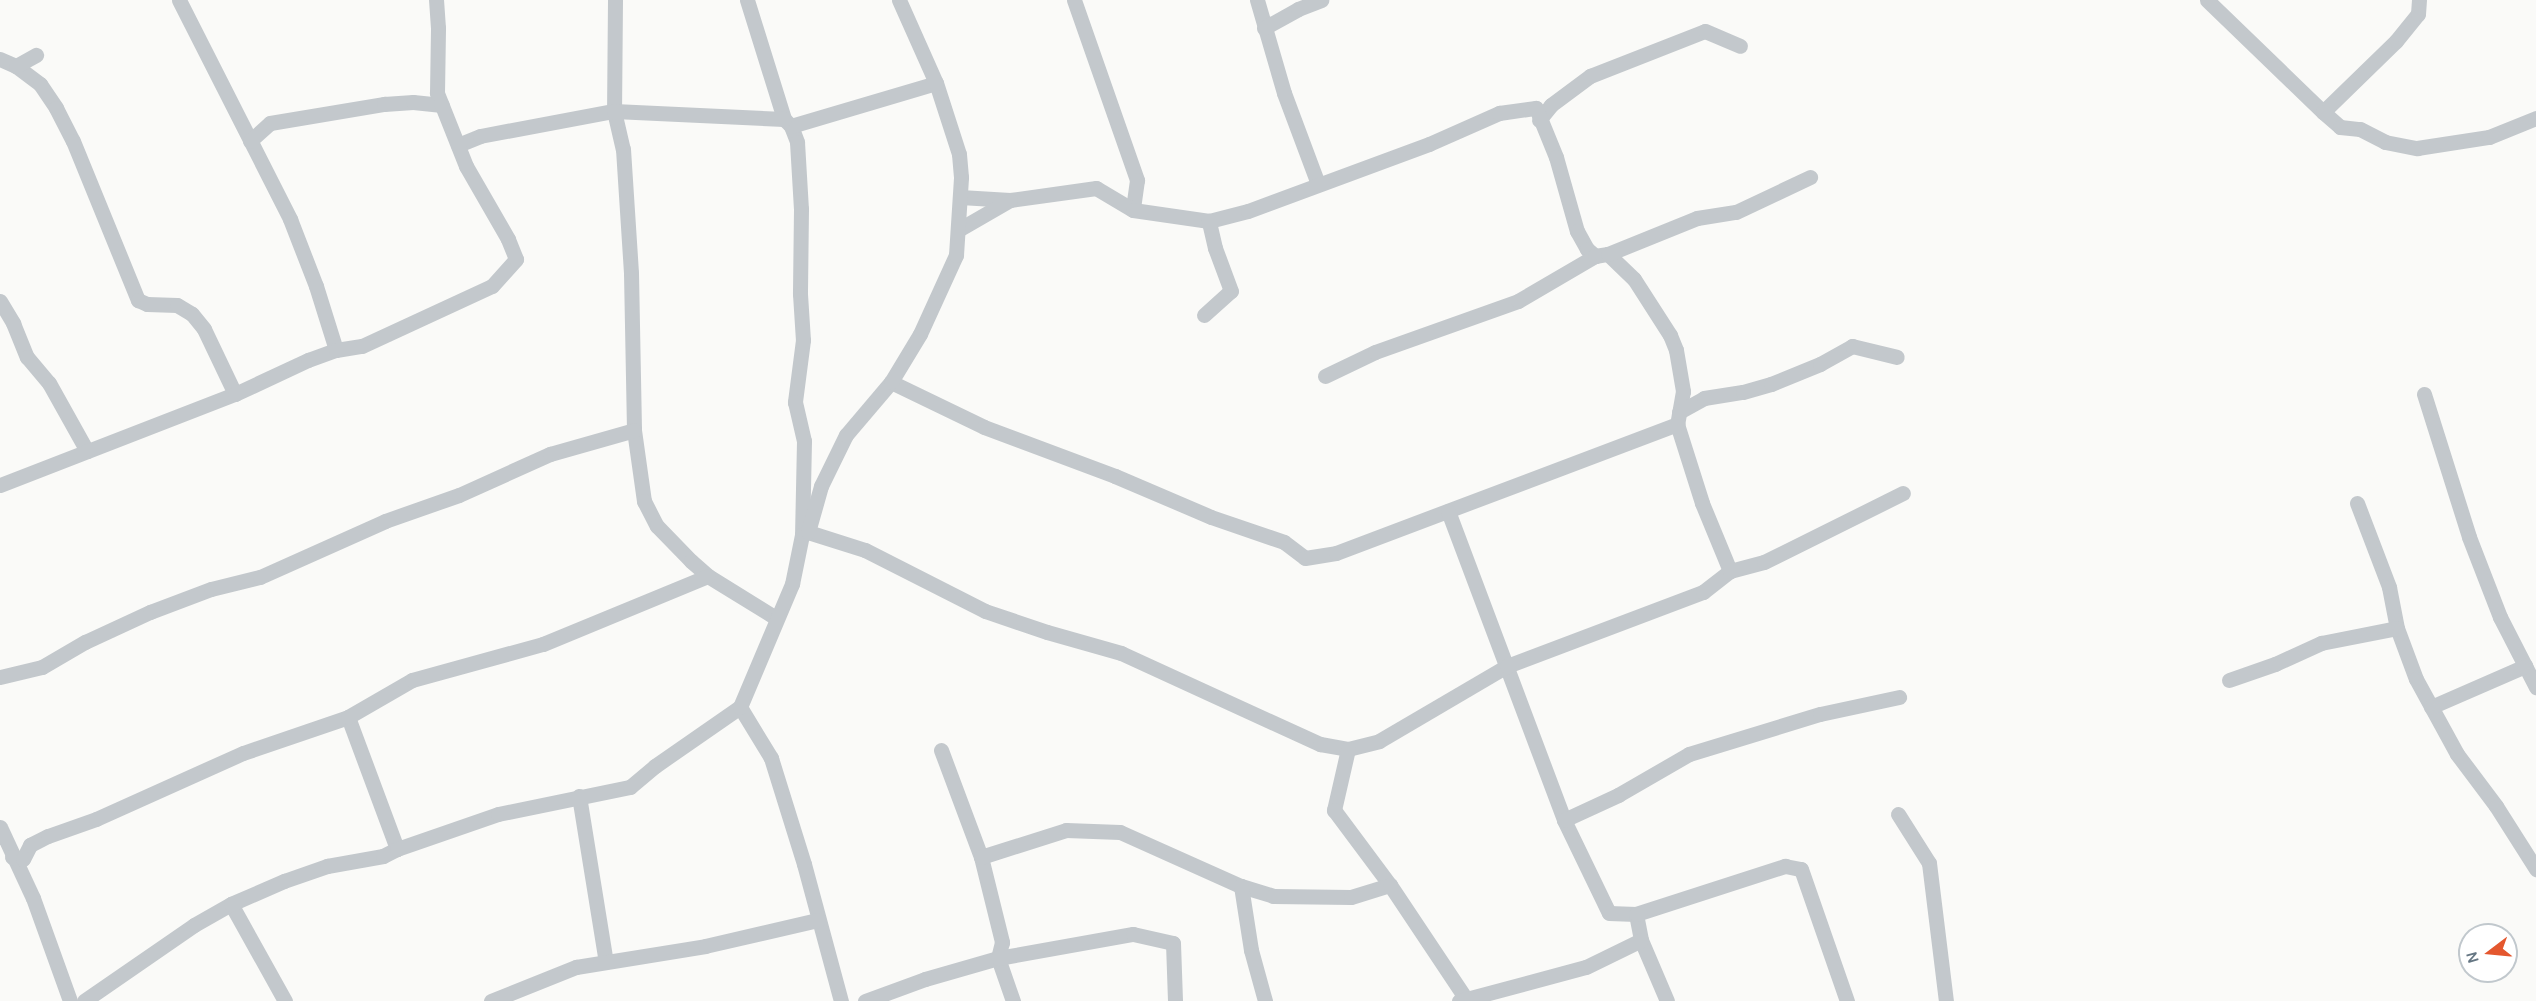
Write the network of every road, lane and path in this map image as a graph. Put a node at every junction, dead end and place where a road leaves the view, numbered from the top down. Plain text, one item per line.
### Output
1 (179, 0) edge
2 (436, 0) edge
3 (615, 0) edge
4 (747, 0) edge
5 (899, 0) edge
6 (1074, 0) edge
7 (1257, 0) edge
8 (1321, 0) edge
9 (2207, 0) edge
10 (2419, 0) edge
11 (1264, 28) junction
12 (1740, 46) dead end
13 (36, 55) dead end
14 (0, 59) edge
15 (16, 66) junction
16 (936, 83) junction
17 (442, 105) junction
18 (614, 111) junction
19 (2323, 112) junction
20 (2536, 118) edge
21 (1539, 120) junction
22 (788, 123) junction
23 (250, 141) junction
24 (458, 145) junction
25 (1810, 177) dead end
26 (1318, 184) junction
27 (960, 197) junction
28 (1011, 200) junction
29 (1134, 210) junction
30 (1209, 221) junction
31 (958, 230) junction
32 (1602, 255) junction
33 (1, 306) edge
34 (1204, 315) dead end
35 (6, 324) edge
36 (336, 350) junction
37 (1897, 357) dead end
38 (1325, 376) dead end
39 (891, 382) junction
40 (1683, 391) junction
41 (235, 394) junction
42 (2424, 394) dead end
43 (1704, 398) junction
44 (1678, 418) junction
45 (634, 430) junction
46 (87, 451) junction
47 (0, 486) edge
48 (1903, 492) dead end
49 (2357, 503) dead end
50 (1448, 511) junction
51 (805, 534) junction
52 (1730, 571) junction
53 (708, 576) junction
54 (776, 618) junction
55 (2397, 628) junction
56 (1507, 666) junction
57 (2525, 666) junction
58 (0, 677) edge
59 (2229, 680) dead end
60 (2536, 687) edge
61 (1899, 697) dead end
62 (740, 707) junction
63 (2431, 707) junction
64 (348, 717) junction
65 (1348, 749) junction
66 (941, 750) dead end
67 (579, 795) junction
68 (1898, 814) dead end
69 (1564, 820) junction
70 (0, 827) edge
71 (397, 849) junction
72 (12, 857) junction
73 (981, 857) junction
74 (2536, 869) edge
75 (1390, 885) junction
76 (1241, 886) junction
77 (231, 904) junction
78 (1636, 914) junction
79 (818, 920) junction
80 (1641, 940) junction
81 (998, 958) junction
82 (606, 962) junction
83 (1462, 1000) edge
84 (69, 1001) edge
85 (84, 1001) edge
86 (285, 1001) edge
87 (491, 1001) edge
88 (841, 1001) edge
89 (865, 1001) edge
90 (1013, 1001) edge
91 (1175, 1001) edge
92 (1265, 1001) edge
93 (1667, 1001) edge
94 (1847, 1001) edge
95 (1946, 1001) edge

1 - 23 street
2 - 17 street
3 - 18 street
4 - 22 street
5 - 16 street
6 - 29 street
7 - 11 street
8 - 11 street
9 - 19 street
10 - 19 street
11 - 26 street
12 - 21 street
13 - 15 street
14 - 15 street
15 - 41 street
16 - 22 street
16 - 27 street
17 - 23 street
17 - 24 street
18 - 22 street
18 - 24 street
18 - 45 street
19 - 20 street
21 - 26 street
21 - 32 street
22 - 51 street
23 - 36 street
24 - 36 street
25 - 32 street
26 - 30 street
27 - 28 street
27 - 31 street
28 - 29 street
28 - 31 street
29 - 30 street
30 - 34 street
31 - 39 street
32 - 38 street
32 - 40 street
33 - 35 street
35 - 46 street
36 - 41 street
37 - 43 street
39 - 50 street
39 - 51 street
40 - 43 street
40 - 44 street
41 - 46 street
42 - 57 street
43 - 44 street
44 - 50 street
44 - 52 street
45 - 53 street
45 - 58 street
46 - 47 street
48 - 52 street
49 - 55 street
50 - 56 street
51 - 54 street
51 - 65 street
52 - 56 street
53 - 54 street
53 - 64 street
54 - 62 street
55 - 59 street
55 - 63 street
56 - 65 street
56 - 69 street
57 - 60 street
57 - 63 street
61 - 69 street
62 - 67 street
62 - 79 street
63 - 74 street
64 - 71 street
64 - 72 street
65 - 75 street
66 - 73 street
67 - 71 street
67 - 82 street
68 - 95 street
69 - 78 street
70 - 72 street
71 - 77 street
72 - 84 street
73 - 76 street
73 - 81 street
75 - 76 street
75 - 83 street
76 - 92 street
77 - 85 street
77 - 86 street
78 - 80 street
78 - 94 street
79 - 82 street
79 - 88 street
80 - 83 street
80 - 93 street
81 - 89 street
81 - 90 street
81 - 91 street
82 - 87 street

